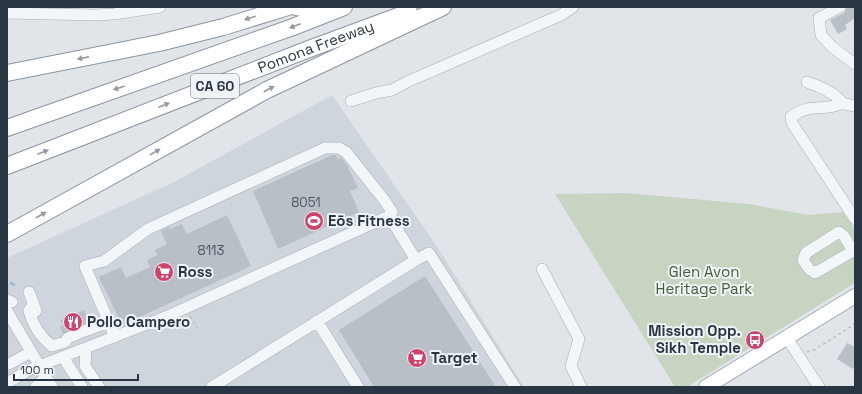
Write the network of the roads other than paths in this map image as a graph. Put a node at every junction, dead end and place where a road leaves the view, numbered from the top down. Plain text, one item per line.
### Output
1 (160, 7) edge
2 (288, 7) edge
3 (296, 7) edge
4 (424, 7) edge
5 (443, 7) edge
6 (573, 7) edge
7 (840, 7) edge
8 (338, 10) edge
9 (7, 13) edge
10 (855, 64) edge
11 (7, 73) edge
12 (807, 82) dead end
13 (351, 101) dead end
14 (840, 103) junction
15 (855, 106) edge
16 (7, 128) edge
17 (7, 166) edge
18 (389, 216) junction
19 (855, 220) edge
20 (7, 234) edge
21 (416, 260) junction
22 (542, 269) dead end
23 (29, 292) dead end
24 (855, 296) edge
25 (9, 304) edge
26 (317, 321) junction
27 (109, 322) junction
28 (115, 337) junction
29 (787, 338) junction
30 (86, 348) junction
31 (31, 352) junction
32 (63, 357) junction
33 (9, 364) dead end
34 (39, 366) junction
35 (46, 377) junction
36 (7, 383) edge
37 (814, 385) edge
38 (215, 386) edge
39 (36, 387) edge
40 (52, 387) edge
41 (82, 387) edge
42 (98, 387) edge
43 (358, 387) edge
44 (515, 387) edge
45 (582, 387) edge
46 (706, 387) edge

1 - 9 street
2 -> 11 highway
3 - 8 highway
17 -> 4 highway, Pomona Freeway / CA 60
20 -> 5 highway
6 - 13 street
7 - 10 street
8 -> 16 highway, Pomona Freeway / CA 60
12 - 14 street
14 - 15 street
14 - 19 street
18 - 21 street
18 - 27 street
18 - 28 street
21 - 26 street
21 - 44 street
22 - 45 street
23 - 27 street
24 - 29 main road
25 - 31 street
26 - 38 street
26 - 43 street
27 - 28 street
28 - 30 street
29 - 37 street
29 - 46 main road
30 - 32 street
30 - 42 street
31 - 33 street
31 - 34 street
32 - 34 street
32 - 41 street
34 - 35 street
34 - 36 street
35 - 39 street
35 - 40 street

